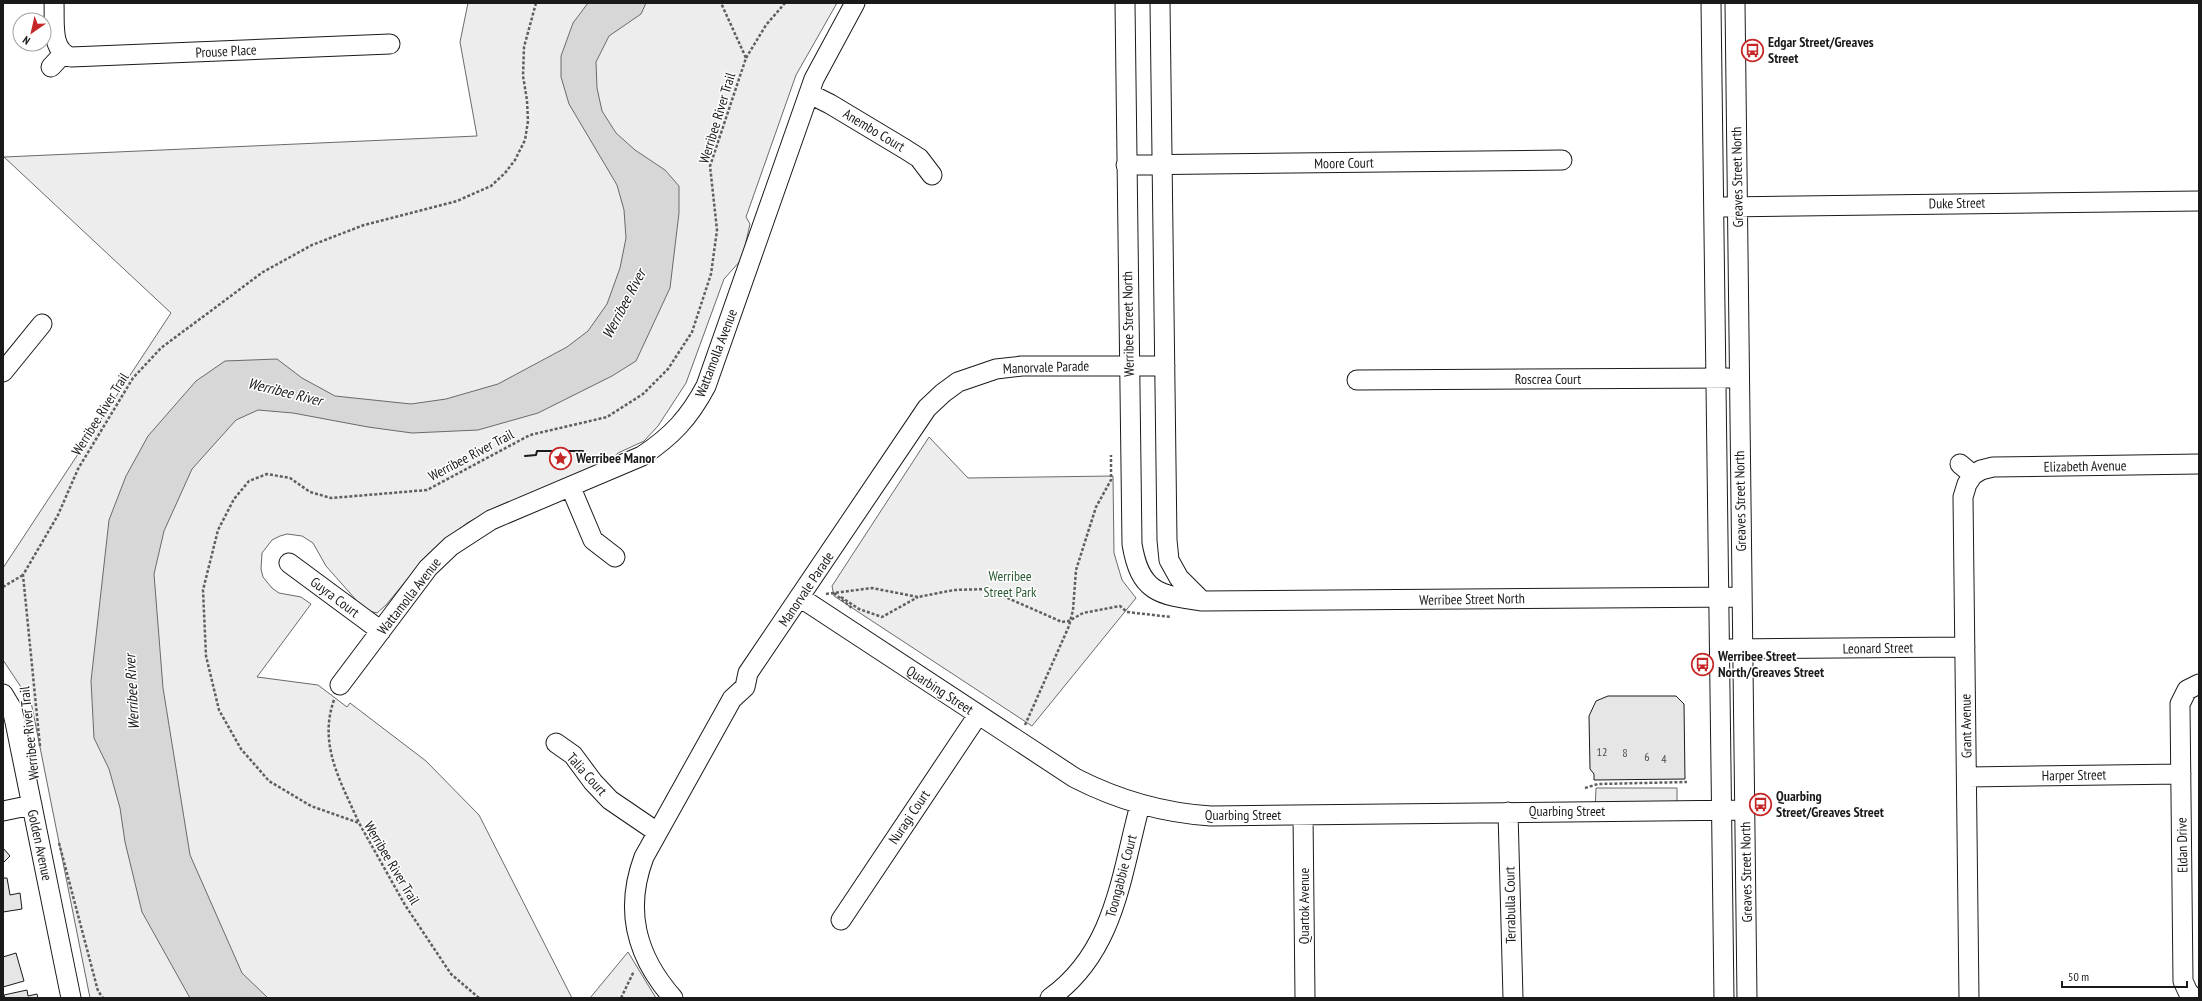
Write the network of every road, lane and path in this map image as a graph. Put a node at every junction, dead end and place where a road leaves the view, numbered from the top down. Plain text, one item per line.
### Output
1 (54, 3) edge
2 (536, 3) edge
3 (721, 3) edge
4 (785, 3) edge
5 (855, 3) edge
6 (1125, 3) edge
7 (1160, 3) edge
8 (1711, 3) edge
9 (1734, 3) edge
10 (390, 44) dead end
11 (746, 58) junction
12 (810, 94) junction
13 (1562, 160) dead end
14 (1126, 165) junction
15 (1162, 165) junction
16 (932, 174) dead end
17 (2199, 201) edge
18 (1737, 206) junction
19 (1715, 207) junction
20 (42, 324) dead end
21 (1128, 364) junction
22 (1165, 366) junction
23 (3, 372) edge
24 (1716, 378) junction
25 (1738, 378) junction
26 (1357, 380) dead end
27 (1111, 453) dead end
28 (2199, 464) edge
29 (1966, 469) joint
30 (571, 488) junction
31 (615, 558) dead end
32 (289, 563) dead end
33 (23, 575) junction
34 (3, 587) edge
35 (833, 593) junction
36 (918, 597) junction
37 (1719, 597) junction
38 (1742, 597) junction
39 (801, 598) junction
40 (1202, 601) junction
41 (1171, 617) dead end
42 (1069, 621) junction
43 (381, 631) junction
44 (1965, 647) junction
45 (1720, 648) junction
46 (1743, 650) junction
47 (340, 685) joint
48 (2188, 685) edge
49 (3, 694) edge
50 (978, 715) junction
51 (556, 743) dead end
52 (1024, 746) junction
53 (40, 748) dead end
54 (2181, 774) junction
55 (1967, 777) junction
56 (1687, 782) dead end
57 (1585, 788) dead end
58 (1140, 804) junction
59 (32, 805) junction
60 (1722, 810) junction
61 (1746, 810) junction
62 (3, 811) edge
63 (1508, 812) junction
64 (1303, 815) junction
65 (359, 823) junction
66 (657, 832) junction
67 (59, 840) dead end
68 (841, 920) dead end
69 (643, 952) junction
70 (72, 998) edge
71 (101, 998) edge
72 (479, 998) edge
73 (621, 998) edge
74 (673, 998) edge
75 (1050, 998) edge
76 (1304, 998) edge
77 (1513, 998) edge
78 (1724, 998) edge
79 (1747, 998) edge
80 (1969, 998) edge
81 (2194, 998) edge

1 - 10 street, Prouse Place
2 - 33 path, Werribee River Trail
3 - 11 path, Werribee River Trail
4 - 11 path, Werribee River Trail
5 - 12 street, Wattamolla Avenue
6 - 14 street, Werribee Street North
7 - 15 street
8 - 19 street, Greaves Street North
9 - 18 street, Greaves Street North
11 - 65 path, Werribee River Trail
12 - 16 street, Anembo Court
12 - 30 street, Wattamolla Avenue
13 - 15 street, Moore Court
14 - 15 street, Moore Court
14 - 21 street, Werribee Street North
15 - 22 street
17 - 18 street, Duke Street
18 - 19 street, Duke Street
18 - 25 street, Greaves Street North
19 - 24 street, Greaves Street North
20 - 23 street
21 - 22 street, Manorvale Parade
21 - 39 street, Manorvale Parade
21 - 40 street, Werribee Street North
22 - 40 street
24 - 25 street, Roscrea Court
24 - 26 street, Roscrea Court
24 - 37 street, Greaves Street North
25 - 38 street, Greaves Street North
27 - 42 path
28 - 29 street, Elizabeth Avenue
29 - 44 street, Grant Avenue
30 - 31 street
30 - 43 street, Wattamolla Avenue
32 - 43 street, Guyra Court
33 - 34 path
33 - 53 path, Werribee River Trail
35 - 36 path
35 - 36 path
35 - 39 path
36 - 42 path
37 - 38 street, Werribee Street North
37 - 40 street, Werribee Street North
37 - 45 street, Greaves Street North
38 - 46 street, Greaves Street North
39 - 50 street, Quarbing Street
39 - 66 street, Manorvale Parade
41 - 42 path
42 - 52 path
43 - 47 street, Wattamolla Avenue
44 - 46 street, Leonard Street
44 - 55 street, Grant Avenue
45 - 46 street, Leonard Street
45 - 60 street, Greaves Street North
46 - 61 street, Greaves Street North
47 - 65 path
48 - 54 street, Eldan Drive
49 - 59 street, Golden Avenue
50 - 52 street, Quarbing Street
50 - 68 street, Nuragi Court
51 - 66 street, Talia Court
52 - 58 street, Quarbing Street
54 - 55 street, Harper Street
54 - 81 street, Eldan Drive
55 - 80 street, Grant Avenue
56 - 57 path
58 - 64 street, Quarbing Street
58 - 75 street, Toongabbie Court
59 - 62 street
59 - 70 street, Golden Avenue
60 - 61 street, Quarbing Street
60 - 63 street, Quarbing Street
60 - 78 street, Greaves Street North
61 - 79 street, Greaves Street North
63 - 64 street, Quarbing Street
63 - 77 street, Terrabulla Court
64 - 76 street, Quartok Avenue
65 - 72 path, Werribee River Trail
66 - 69 street, Manorvale Parade
67 - 71 path
69 - 73 path
69 - 74 street, Manorvale Parade

